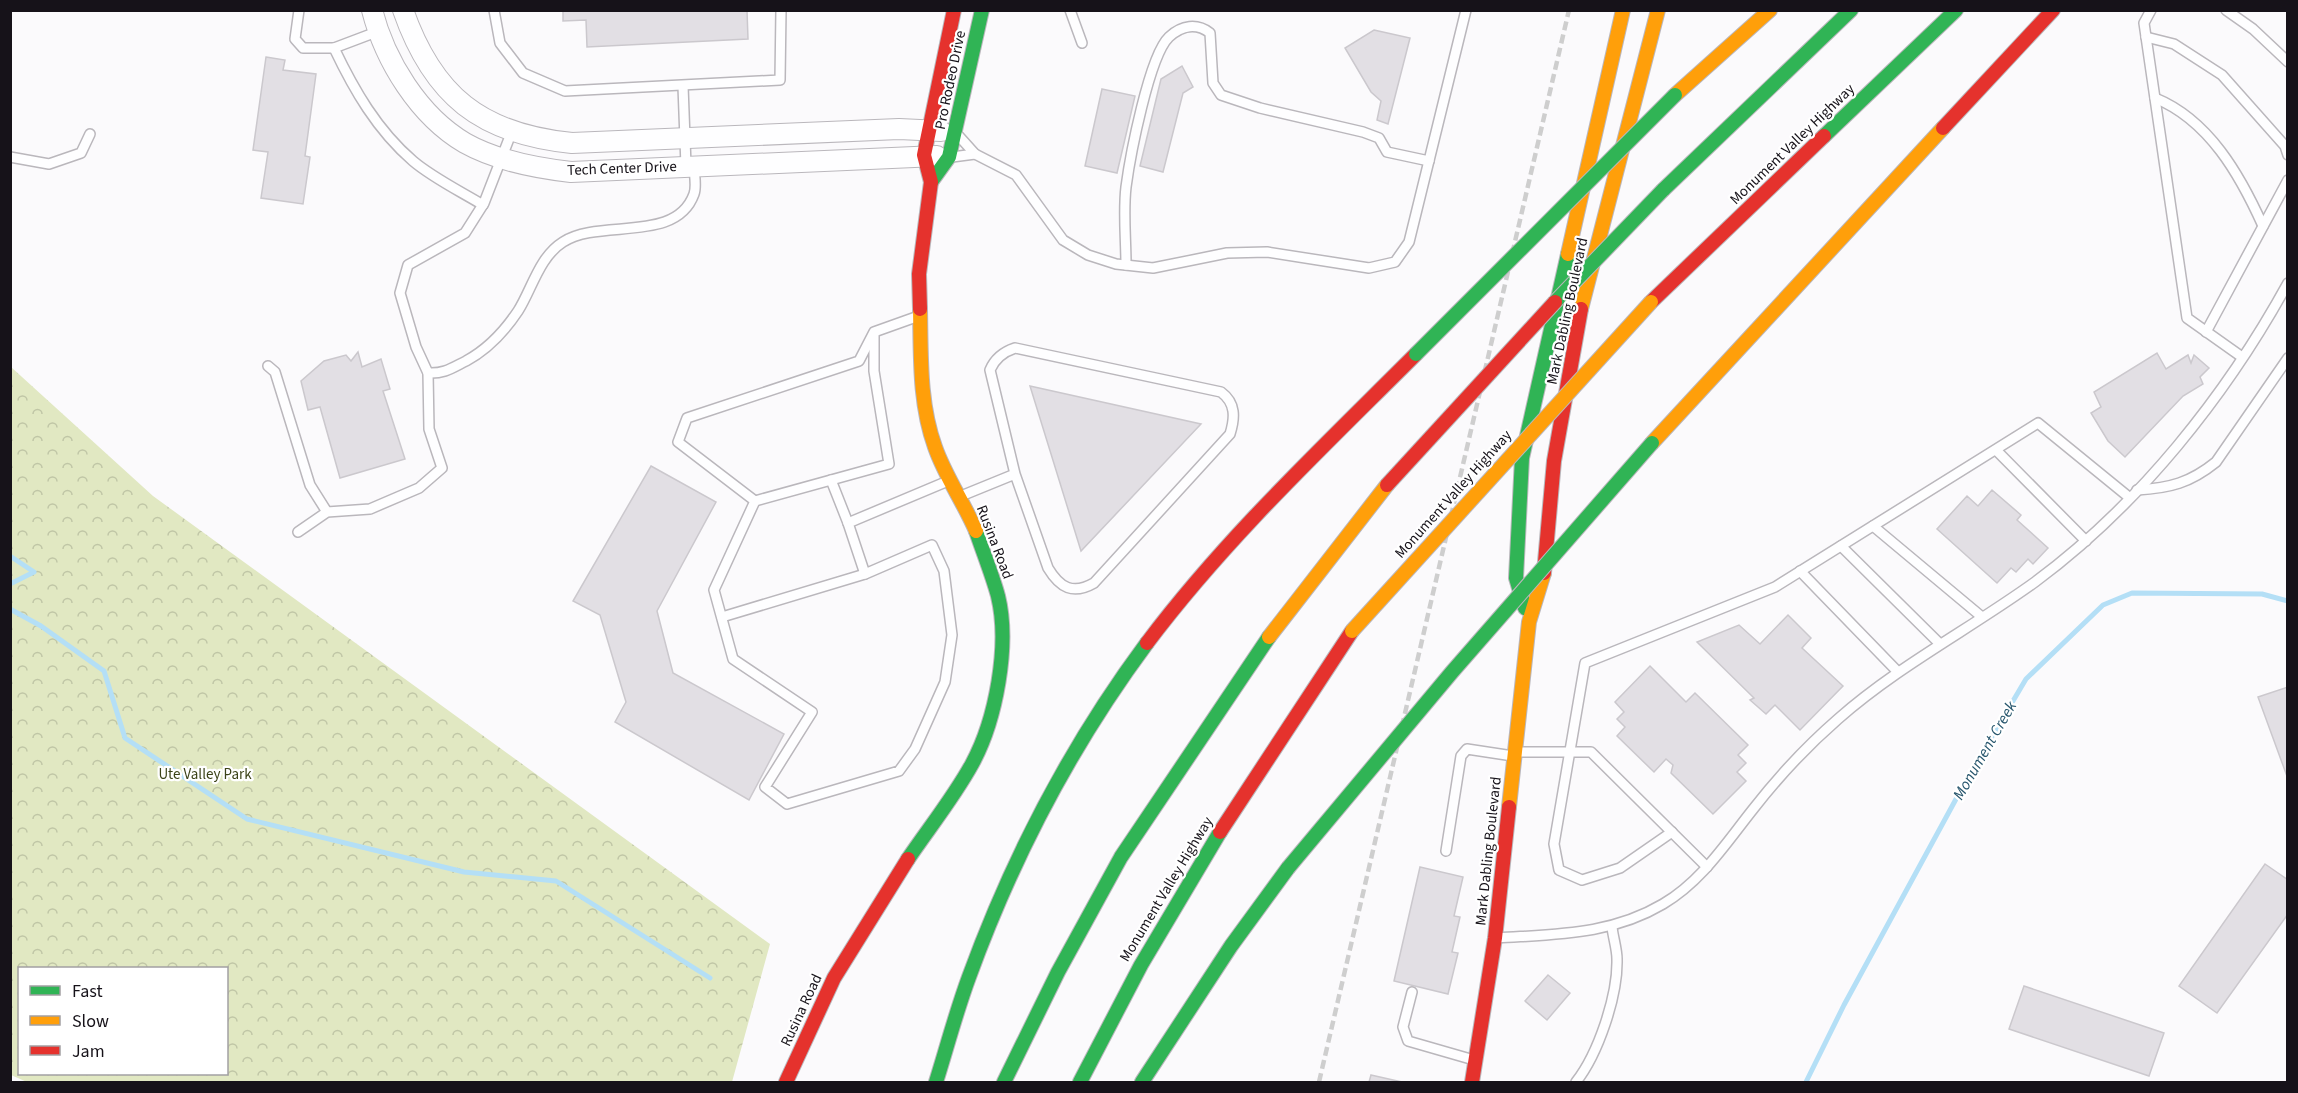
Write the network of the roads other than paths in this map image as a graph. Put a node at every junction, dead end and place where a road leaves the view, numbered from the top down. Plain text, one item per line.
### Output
1 (300, 10) edge
2 (372, 10) edge
3 (403, 10) edge
4 (494, 10) edge
5 (781, 10) edge
6 (954, 10) edge
7 (982, 10) edge
8 (1070, 10) edge
9 (1466, 10) edge
10 (1623, 10) edge
11 (1658, 10) edge
12 (1749, 10) edge
13 (1770, 10) edge
14 (1851, 10) edge
15 (1956, 10) edge
16 (2053, 10) edge
17 (2151, 10) edge
18 (2226, 10) edge
19 (379, 31) junction
20 (2146, 37) junction
21 (1082, 43) dead end
22 (334, 48) junction
23 (1705, 61) junction
24 (2288, 62) edge
25 (683, 86) junction
26 (2155, 98) junction
27 (929, 130) junction
28 (512, 131) junction
29 (956, 132) junction
30 (90, 134) dead end
31 (685, 138) junction
32 (975, 154) junction
33 (924, 155) junction
34 (2288, 155) edge
35 (10, 157) edge
36 (949, 157) junction
37 (502, 159) junction
38 (1429, 161) junction
39 (690, 166) junction
40 (2288, 180) edge
41 (932, 182) junction
42 (483, 205) junction
43 (2263, 226) junction
44 (1126, 265) junction
45 (2288, 282) edge
46 (917, 317) junction
47 (874, 332) junction
48 (2206, 332) junction
49 (2242, 357) junction
50 (2288, 358) edge
51 (268, 366) dead end
52 (428, 373) junction
53 (1996, 450) junction
54 (1015, 474) junction
55 (831, 480) junction
56 (951, 480) junction
57 (2137, 490) junction
58 (958, 496) junction
59 (2130, 498) junction
60 (755, 501) junction
61 (327, 512) junction
62 (848, 524) junction
63 (1873, 526) junction
64 (298, 532) dead end
65 (2086, 541) junction
66 (1841, 546) junction
67 (1800, 571) junction
68 (865, 574) junction
69 (722, 617) junction
70 (1982, 617) junction
71 (1529, 622) junction
72 (1940, 644) junction
73 (1898, 672) junction
74 (1571, 752) junction
75 (1515, 754) junction
76 (1672, 832) junction
77 (1446, 851) dead end
78 (1707, 867) junction
79 (1612, 927) junction
80 (1496, 938) junction
81 (1412, 992) dead end
82 (1476, 1061) junction
83 (786, 1083) edge
84 (936, 1083) edge
85 (1004, 1083) edge
86 (1080, 1083) edge
87 (1142, 1083) edge
88 (1472, 1083) edge
89 (1576, 1083) edge

1 - 22 lane
2 - 19 street, Tech Center Drive
3 - 28 street, Tech Center Drive
4 - 25 lane
5 - 25 lane
6 - 27 main road, Pro Rodeo Drive
7 - 29 main road, Pro Rodeo Drive
8 - 21 lane
9 - 38 lane
10 - 71 main road, Mark Dabling Boulevard
11 - 71 main road, Mark Dabling Boulevard
12 - 23 main road
13 - 23 main road
14 - 85 main road, bridge
15 - 86 main road, Monument Valley Highway, bridge
16 - 87 main road, bridge
17 - 20 lane
18 - 24 lane
19 - 22 lane
19 - 37 street, Tech Center Drive
20 - 26 lane
20 - 34 lane
22 - 42 lane
23 - 84 main road, bridge
25 - 31 lane
26 - 43 lane
26 - 48 lane
27 - 29 street, Tech Center Drive
27 - 31 street, Tech Center Drive
27 - 33 main road, Pro Rodeo Drive
28 - 31 street, Tech Center Drive
28 - 37 lane
29 - 32 lane
29 - 36 main road, Pro Rodeo Drive
30 - 35 lane
31 - 39 lane
32 - 36 lane
32 - 44 lane
33 - 36 street, Tech Center Drive
33 - 39 street, Tech Center Drive
33 - 41 main road, Rusina Road
36 - 41 main road, Rusina Road
37 - 39 street, Tech Center Drive
37 - 42 lane
38 - 44 lane
38 - 44 lane
39 - 52 lane
40 - 43 lane
41 - 46 main road, Rusina Road
42 - 52 lane
43 - 48 lane
45 - 49 lane
46 - 47 lane
46 - 56 main road, Rusina Road
47 - 55 lane
47 - 60 lane
48 - 49 lane
49 - 57 lane
50 - 57 lane
51 - 61 lane
52 - 61 lane
53 - 59 lane
53 - 63 lane
53 - 65 lane
54 - 54 lane
54 - 58 lane
55 - 60 lane
55 - 62 lane
56 - 58 main road, Rusina Road
56 - 62 lane
57 - 59 lane
58 - 83 main road, Rusina Road
59 - 65 lane
60 - 69 lane
61 - 64 lane
62 - 68 lane
63 - 66 lane
63 - 70 lane
65 - 70 lane
66 - 67 lane
66 - 72 lane
67 - 73 lane
67 - 74 lane
68 - 69 lane
68 - 69 lane
70 - 72 lane
71 - 75 main road, Mark Dabling Boulevard
72 - 73 lane
73 - 78 lane
74 - 75 lane
74 - 76 lane
74 - 76 lane
75 - 77 lane
75 - 80 main road, Mark Dabling Boulevard
76 - 78 lane
78 - 79 lane
79 - 80 lane
79 - 89 lane
80 - 82 main road, Mark Dabling Boulevard
81 - 82 lane
82 - 88 main road, Mark Dabling Boulevard

